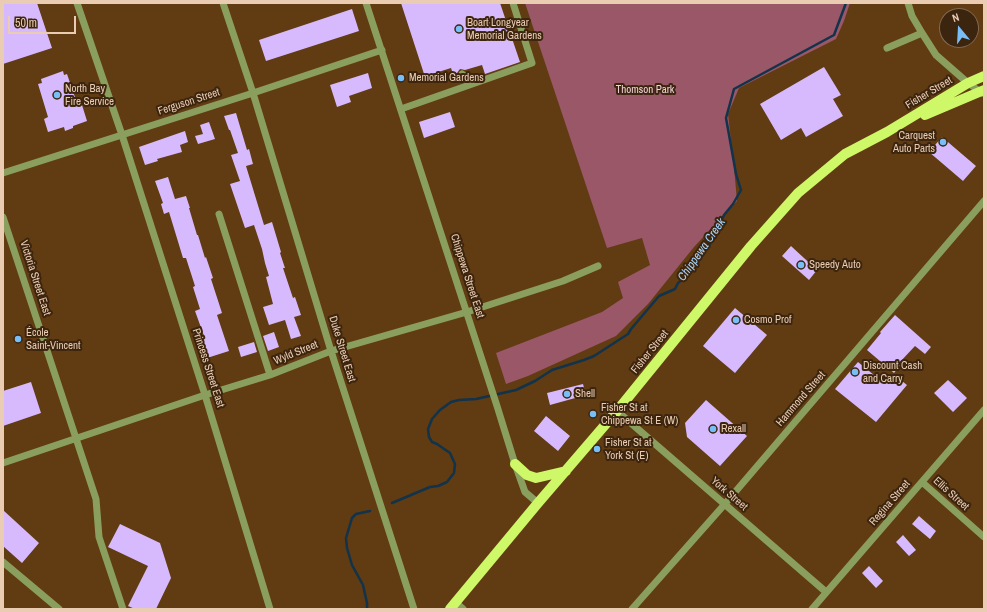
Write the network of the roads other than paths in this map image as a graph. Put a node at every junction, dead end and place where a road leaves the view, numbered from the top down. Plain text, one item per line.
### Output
1 (77, 3) edge
2 (223, 3) edge
3 (366, 3) edge
4 (514, 3) edge
5 (908, 3) edge
6 (922, 33) junction
7 (887, 48) dead end
8 (382, 50) junction
9 (462, 74) dead end
10 (984, 76) edge
11 (474, 83) junction
12 (968, 83) junction
13 (983, 92) edge
14 (253, 93) junction
15 (401, 109) junction
16 (887, 132) junction
17 (122, 135) junction
18 (3, 173) edge
19 (984, 201) edge
20 (219, 214) dead end
21 (3, 217) edge
22 (598, 266) dead end
23 (467, 312) junction
24 (330, 351) junction
25 (270, 375) junction
26 (205, 395) junction
27 (984, 410) edge
28 (617, 412) junction
29 (75, 438) junction
30 (3, 463) edge
31 (515, 464) junction
32 (566, 471) junction
33 (922, 482) junction
34 (538, 503) junction
35 (724, 505) junction
36 (984, 537) edge
37 (3, 562) edge
38 (826, 592) junction
39 (456, 607) edge
40 (59, 609) edge
41 (123, 609) edge
42 (270, 609) edge
43 (414, 609) edge
44 (632, 609) edge
45 (812, 609) edge

1 - 17 street, Princess Street East
2 - 14 street, Duke Street East
3 - 8 street, Chippewa Street East
4 - 11 street
5 - 6 street
6 - 7 street
6 - 12 street
8 - 14 street, Ferguson Street
8 - 15 street, Chippewa Street East
9 - 11 street
10 - 12 main road, Fisher Street
11 - 15 street
12 - 13 street
12 - 16 main road, Fisher Street
13 - 16 main road, Fisher Street
14 - 17 street, Ferguson Street
14 - 24 street, Duke Street East
15 - 23 street, Chippewa Street East
16 - 28 main road, Fisher Street
17 - 18 street, Ferguson Street
17 - 26 street, Princess Street East
19 - 35 street, Hammond Street
20 - 25 street
21 - 29 street, Victoria Street East
22 - 23 street, Wyld Street
23 - 24 street, Wyld Street
23 - 31 street, Chippewa Street East
24 - 25 street, Wyld Street
24 - 43 street, Duke Street East
25 - 26 street, Wyld Street
26 - 29 street, Wyld Street
26 - 42 street, Princess Street East
27 - 33 street, Regina Street
28 - 32 main road, Fisher Street
28 - 35 street, York Street
29 - 30 street, Wyld Street
29 - 41 street, Victoria Street East
31 - 32 main road
31 - 34 street, Chippewa Street East
32 - 34 main road, Fisher Street
33 - 36 street, Ellis Street
33 - 38 street, Regina Street
34 - 39 main road, Fisher Street
35 - 38 street, York Street
35 - 44 street, Hammond Street
37 - 40 street
38 - 45 street, Regina Street

